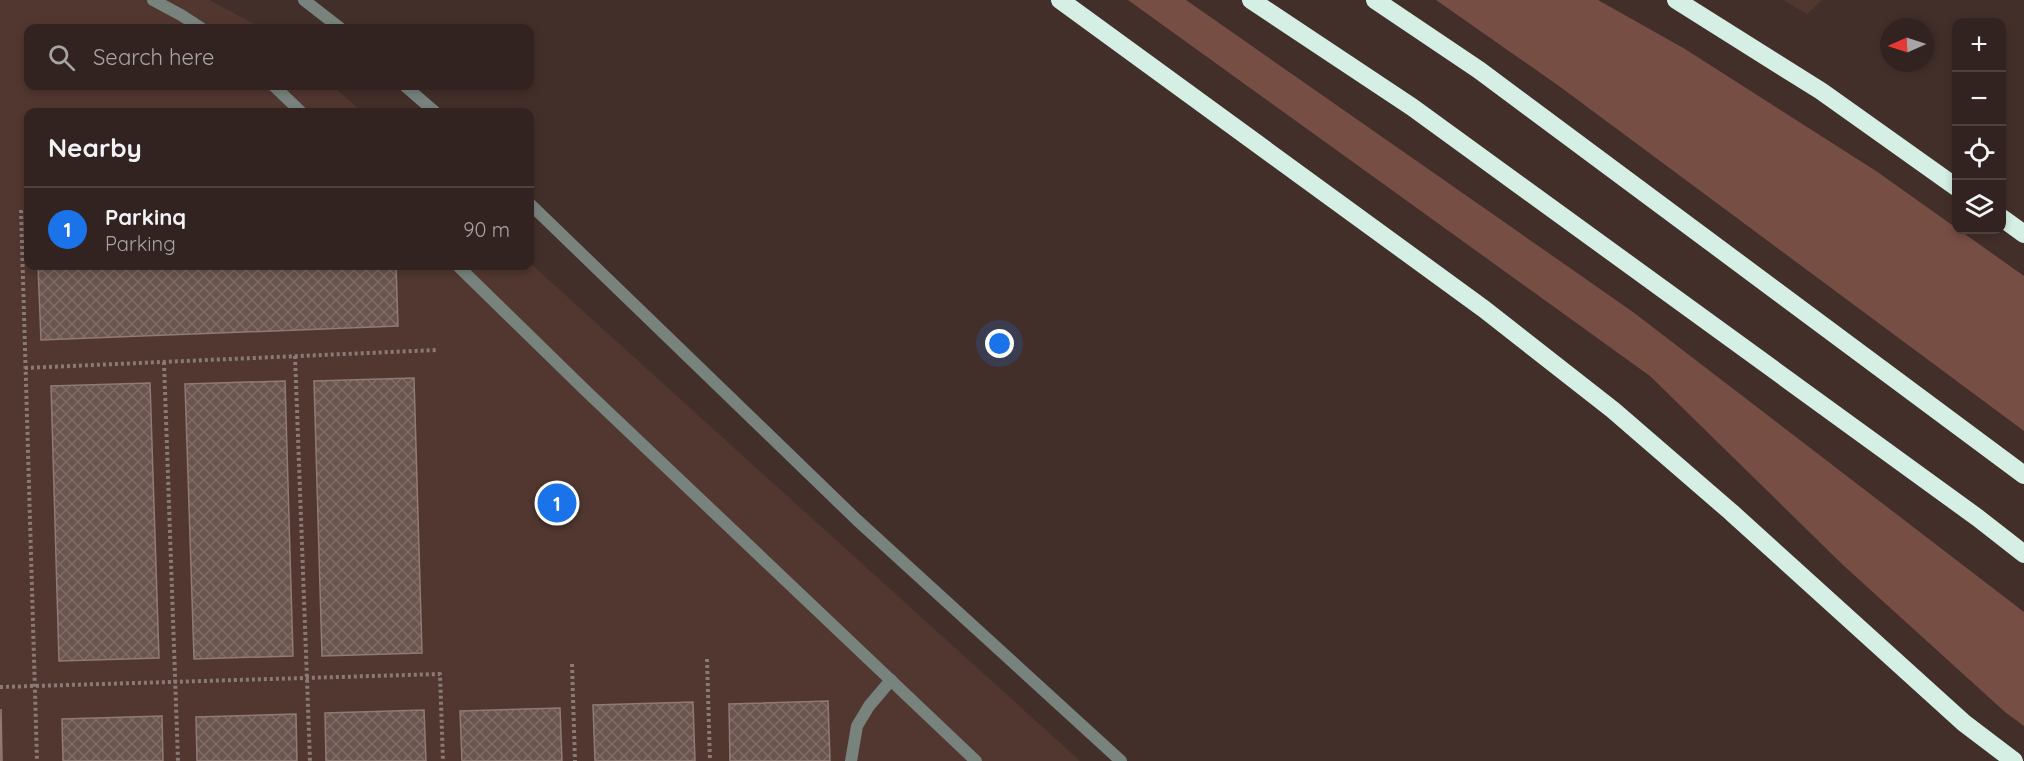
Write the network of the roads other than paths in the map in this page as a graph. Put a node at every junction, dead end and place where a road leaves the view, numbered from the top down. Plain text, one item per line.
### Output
1 (153, 0) edge
2 (304, 0) edge
3 (1060, 0) edge
4 (1251, 0) edge
5 (1375, 0) edge
6 (1676, 0) edge
7 (195, 24) edge
8 (335, 24) edge
9 (278, 90) edge
10 (410, 90) edge
11 (297, 108) edge
12 (430, 108) edge
13 (1952, 184) edge
14 (534, 208) edge
15 (2006, 221) edge
16 (2024, 234) edge
17 (462, 270) edge
18 (2024, 475) edge
19 (2024, 554) edge
20 (891, 680) junction
21 (851, 761) edge
22 (976, 761) edge
23 (1120, 761) edge
24 (2014, 761) edge

1 - 7 street
2 - 8 street
3 - 24 highway
4 - 19 highway
5 - 18 highway
6 - 13 highway
9 - 11 street
10 - 12 street
14 - 23 street
15 - 16 highway
17 - 20 street
20 - 21 street
20 - 22 street

